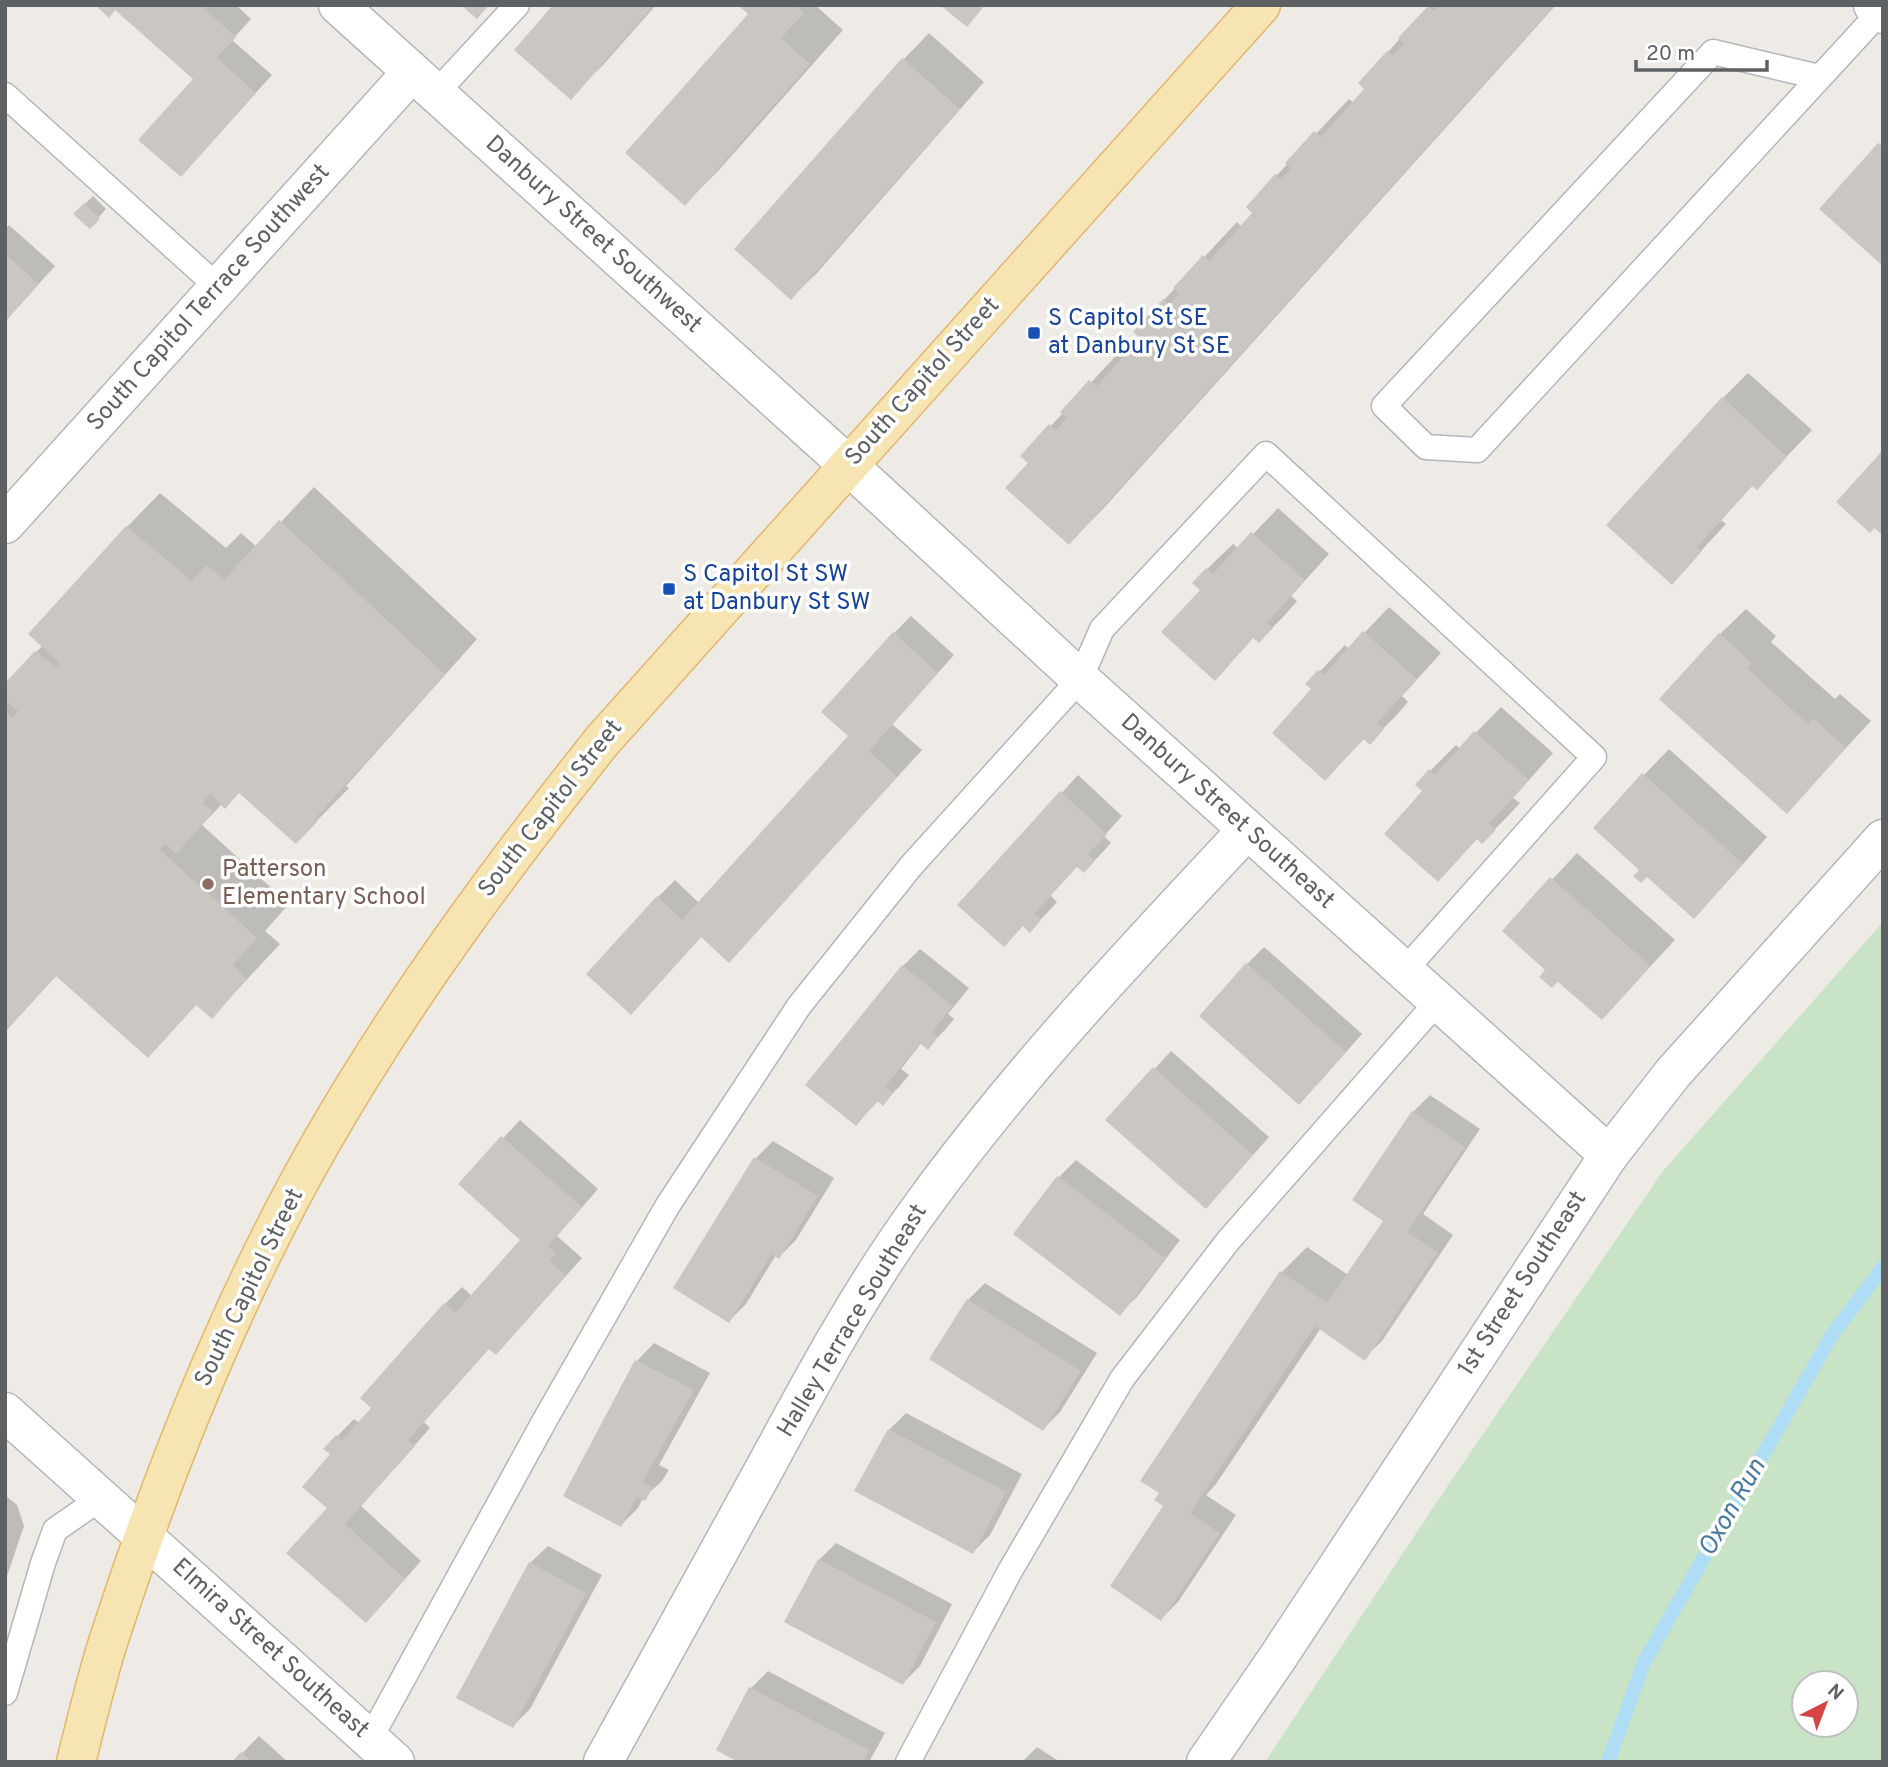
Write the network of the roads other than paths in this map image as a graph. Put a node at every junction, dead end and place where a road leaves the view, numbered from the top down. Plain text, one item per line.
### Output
1 (338, 5) edge
2 (517, 5) edge
3 (1261, 5) edge
4 (1879, 10) edge
5 (1819, 78) junction
6 (424, 83) junction
7 (5, 95) edge
8 (218, 287) junction
9 (848, 465) junction
10 (10, 509) edge
11 (1080, 679) junction
12 (1247, 830) junction
13 (1883, 839) edge
14 (1404, 971) junction
15 (1438, 1001) junction
16 (1609, 1155) junction
17 (5, 1412) edge
18 (101, 1498) junction
19 (144, 1537) junction
20 (5, 1693) edge
21 (383, 1750) edge
22 (76, 1762) edge
23 (603, 1762) edge
24 (908, 1762) edge
25 (1206, 1762) edge

1 - 6 street, Danbury Street Southwest
2 - 6 lane
3 - 9 main road, South Capitol Street
4 - 5 lane
5 - 5 lane
6 - 8 street, South Capitol Terrace Southwest
6 - 9 street, Danbury Street Southwest
7 - 8 lane
8 - 10 street, South Capitol Terrace Southwest
9 - 11 street, Danbury Street Southeast
9 - 19 main road, South Capitol Street
11 - 12 street, Danbury Street Southeast
11 - 14 lane
11 - 21 lane
12 - 14 street, Danbury Street Southeast
12 - 23 street, Halley Terrace Southeast
13 - 16 street, 1st Street Southeast
14 - 15 street, Danbury Street Southeast
15 - 16 street, Danbury Street Southeast
15 - 24 lane
16 - 25 street, 1st Street Southeast
17 - 18 street, Elmira Street Southeast
18 - 19 street, Elmira Street Southeast
18 - 20 lane
19 - 21 street, Elmira Street Southeast
19 - 22 main road, South Capitol Street

